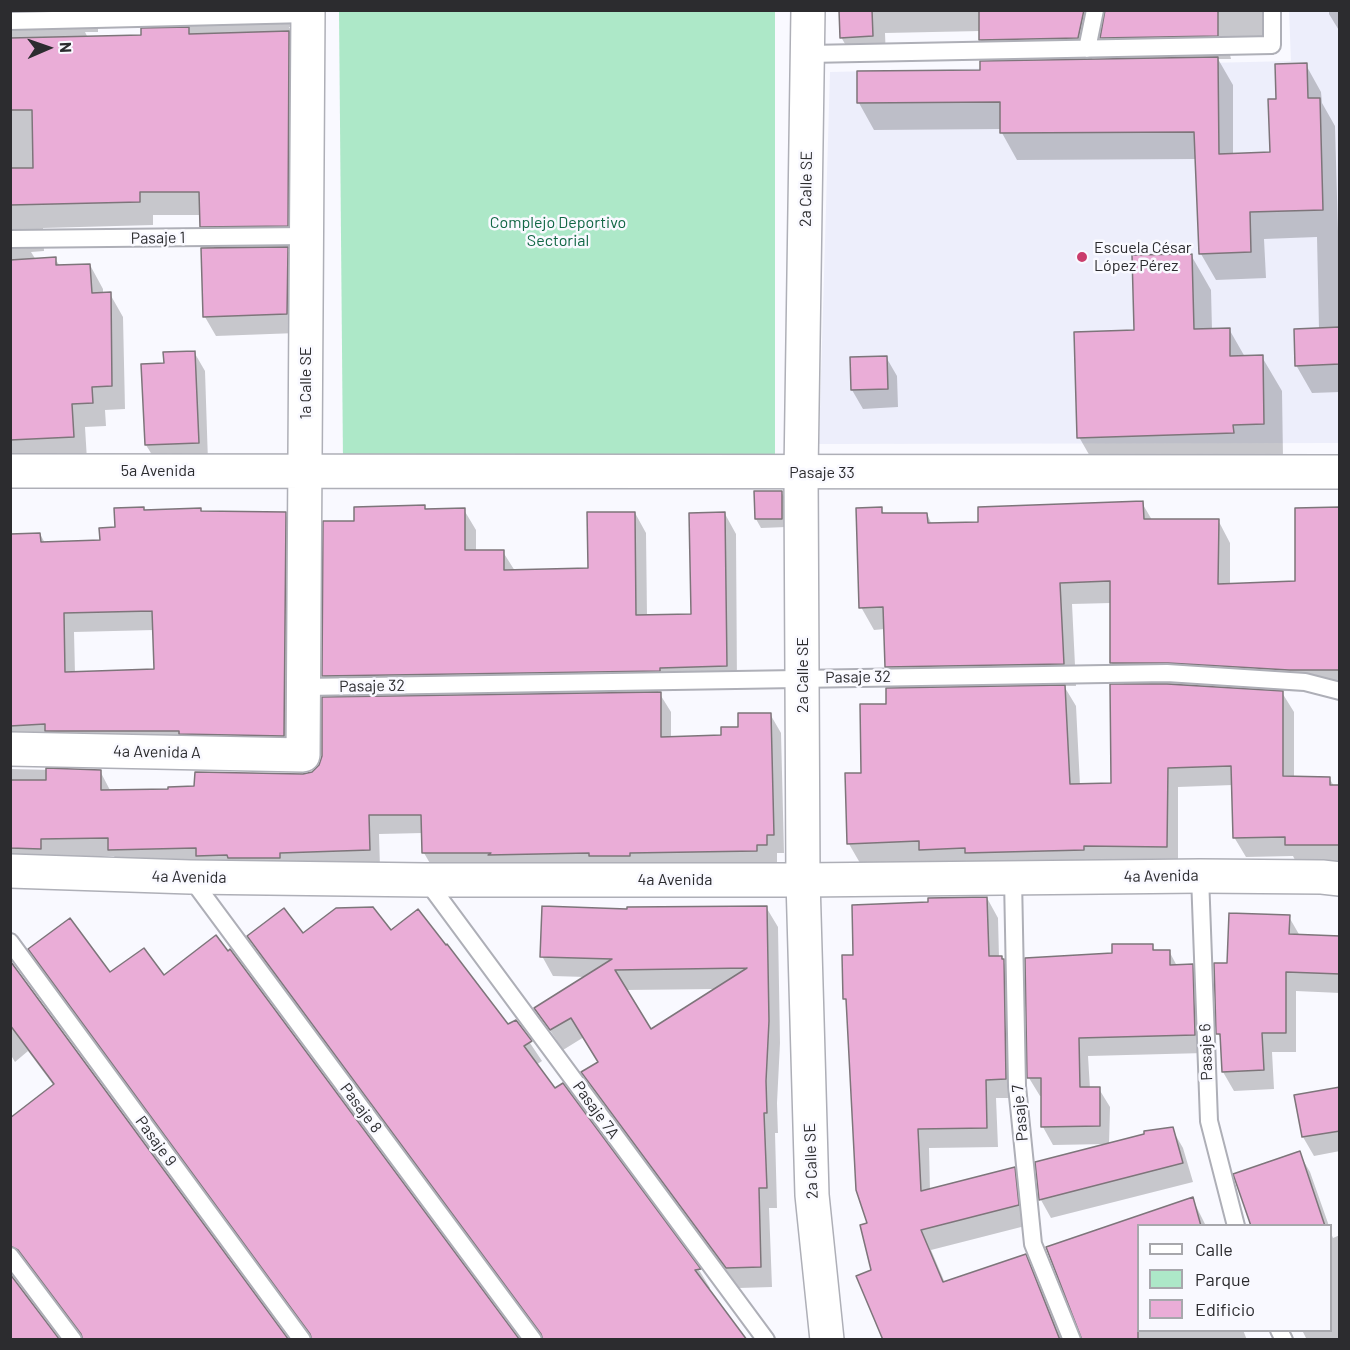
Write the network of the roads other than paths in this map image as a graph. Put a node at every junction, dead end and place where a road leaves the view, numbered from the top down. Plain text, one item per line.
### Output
1 (808, 10) edge
2 (1095, 10) edge
3 (1272, 10) edge
4 (308, 12) edge
5 (10, 21) edge
6 (1088, 49) junction
7 (808, 54) junction
8 (306, 236) junction
9 (10, 239) edge
10 (10, 471) edge
11 (305, 471) junction
12 (1340, 472) edge
13 (801, 473) junction
14 (803, 678) junction
15 (303, 687) junction
16 (1340, 691) edge
17 (10, 748) edge
18 (303, 755) joint
19 (10, 871) edge
20 (1200, 876) junction
21 (190, 877) junction
22 (1013, 878) junction
23 (1340, 879) edge
24 (426, 880) junction
25 (802, 880) junction
26 (10, 942) edge
27 (1235, 1224) edge
28 (10, 1256) edge
29 (74, 1340) edge
30 (302, 1340) edge
31 (533, 1340) edge
32 (766, 1340) edge
33 (827, 1340) edge
34 (1072, 1340) edge

1 - 7 street, 2a Calle SE
2 - 6 lane
3 - 6 lane
4 - 5 lane
4 - 8 street, 1a Calle SE
6 - 7 lane
7 - 13 street, 2a Calle SE
8 - 9 lane, Pasaje 1
8 - 11 street, 1a Calle SE
10 - 11 street, 5a Avenida
11 - 13 street, Pasaje 33
11 - 15 street, 1a Calle SE
12 - 13 street, Pasaje 33
13 - 14 street, 2a Calle SE
14 - 15 lane, Pasaje 32
14 - 16 lane, Pasaje 32
14 - 25 street, 2a Calle SE
15 - 18 street, 1a Calle SE
17 - 18 street, 4a Avenida A
19 - 21 street, 4a Avenida
20 - 22 street, 4a Avenida
20 - 23 street, 4a Avenida
20 - 27 lane, Pasaje 6
21 - 24 street, 4a Avenida
21 - 31 lane, Pasaje 8
22 - 25 street, 4a Avenida
22 - 34 lane, Pasaje 7
24 - 25 street, 4a Avenida
24 - 32 lane, Pasaje 7A
25 - 33 street, 2a Calle SE
26 - 30 lane, Pasaje 9
28 - 29 lane

